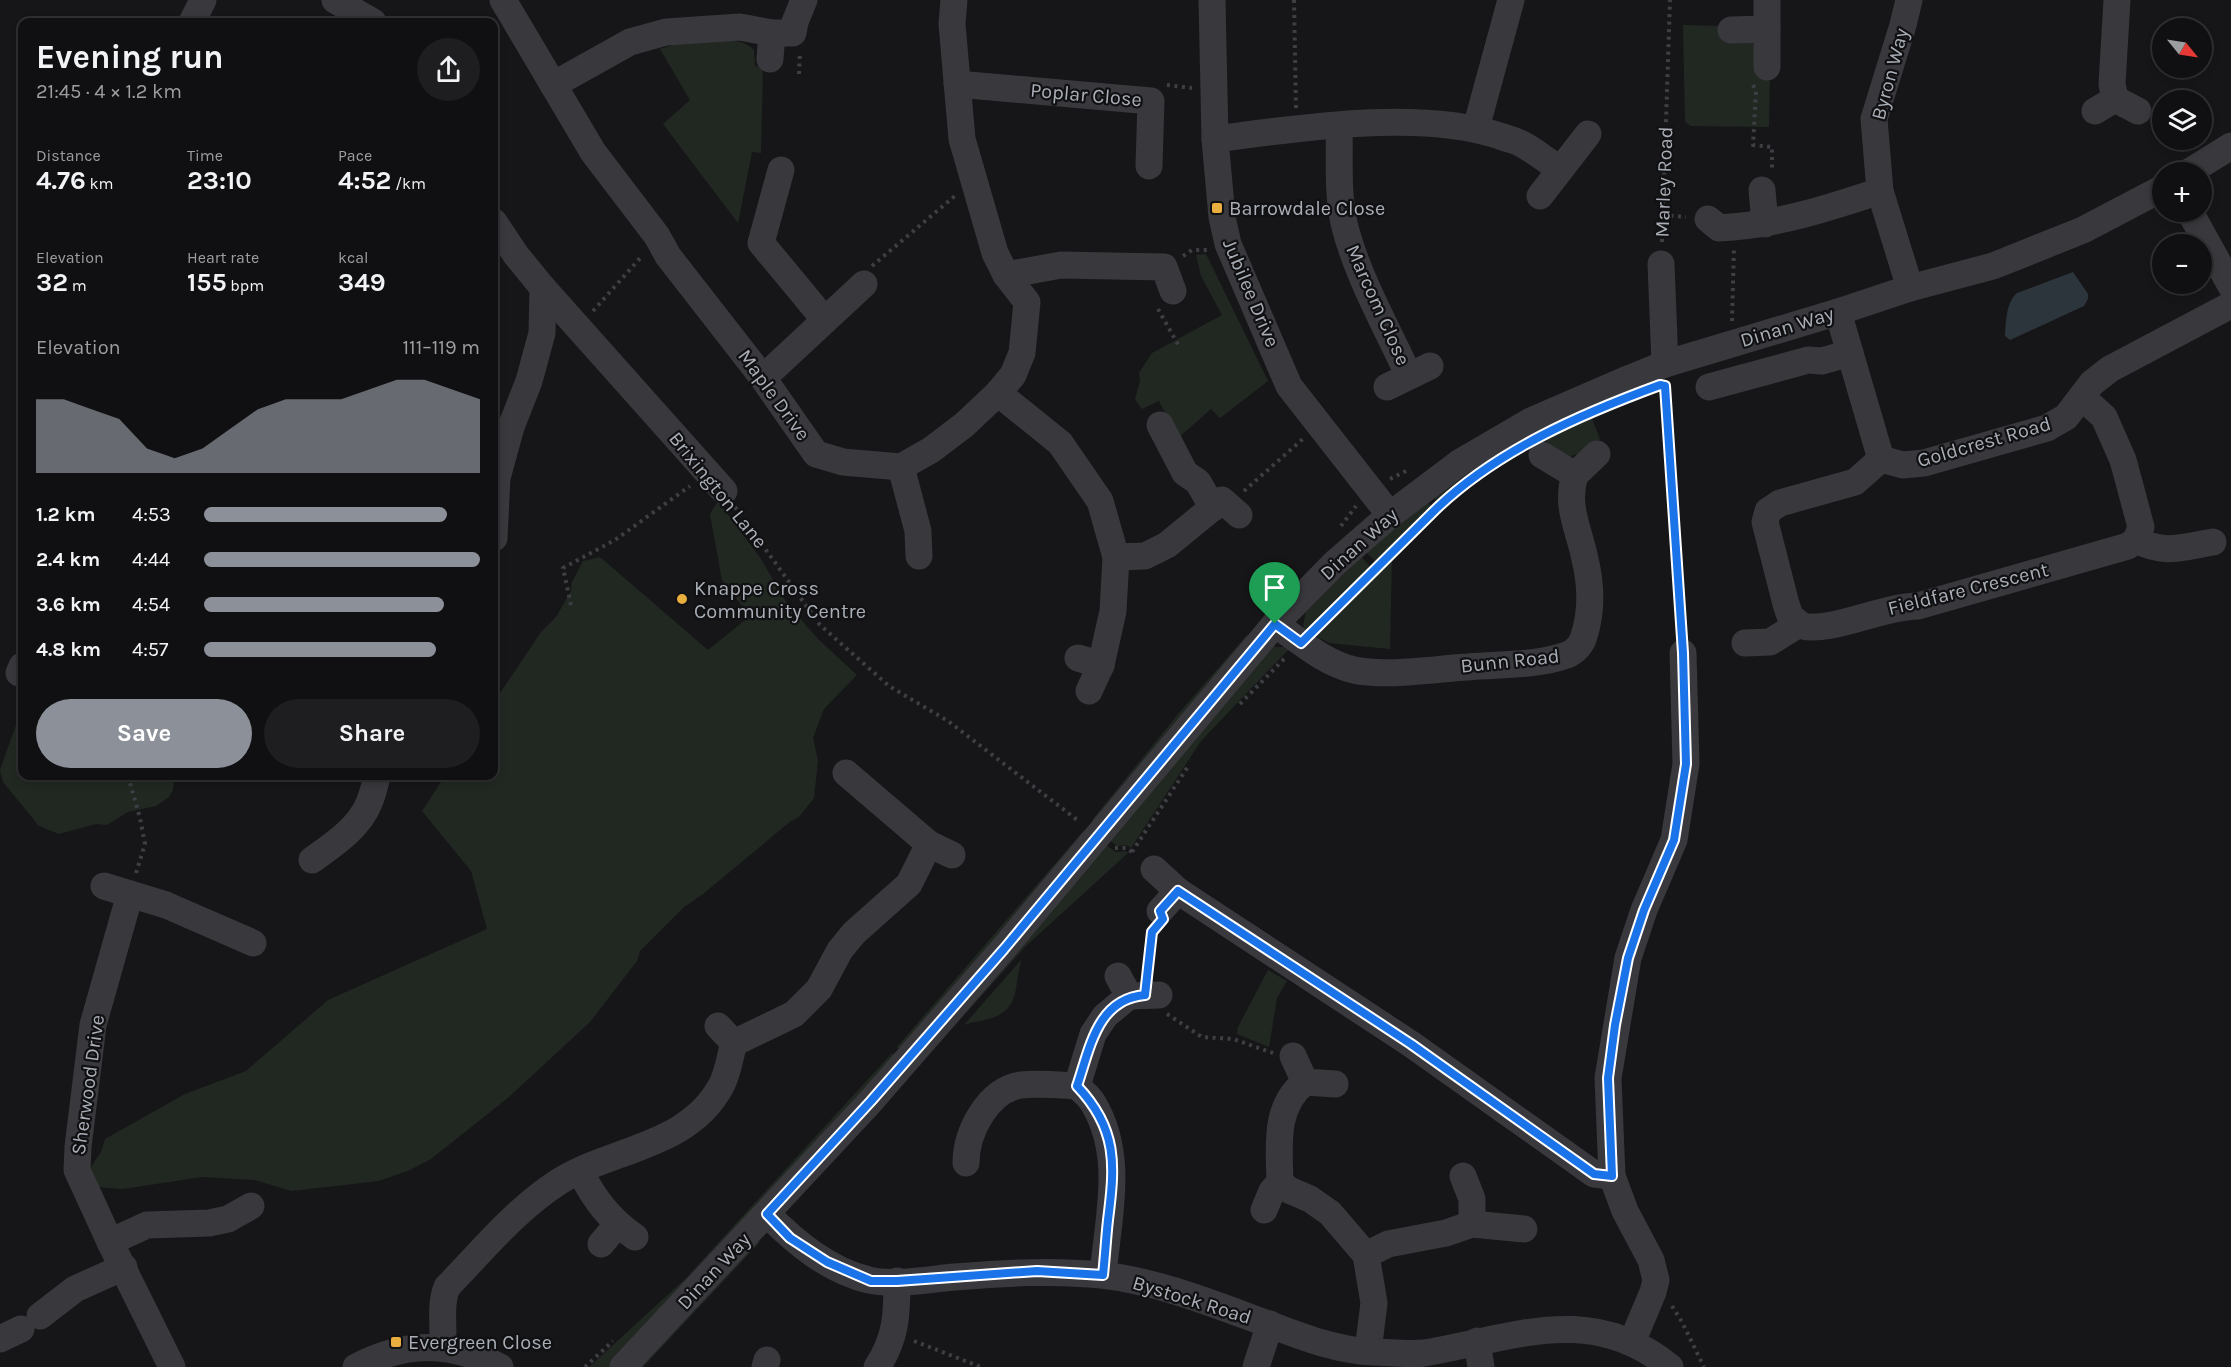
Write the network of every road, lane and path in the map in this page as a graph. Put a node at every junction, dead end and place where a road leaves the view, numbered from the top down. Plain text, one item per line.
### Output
1 (203, 0) edge
2 (335, 0) edge
3 (503, 0) edge
4 (804, 0) edge
5 (954, 0) edge
6 (1212, 0) edge
7 (1294, 0) edge
8 (1511, 0) edge
9 (1670, 0) edge
10 (1767, 0) edge
11 (1909, 0) edge
12 (2117, 0) edge
13 (194, 18) edge
14 (366, 18) edge
15 (1767, 29) junction
16 (1731, 30) dead end
17 (1759, 74) joint
18 (957, 84) junction
19 (554, 85) junction
20 (2116, 107) dead end
21 (1339, 126) junction
22 (1476, 128) junction
23 (1297, 130) junction
24 (1588, 134) dead end
25 (1215, 139) junction
26 (2231, 146) edge
27 (2205, 162) edge
28 (1149, 166) dead end
29 (1560, 169) junction
30 (781, 170) dead end
31 (974, 184) junction
32 (1762, 190) joint
33 (1880, 190) junction
34 (2152, 194) edge
35 (1540, 196) dead end
36 (1708, 219) dead end
37 (2196, 222) edge
38 (1765, 224) junction
39 (1735, 227) junction
40 (498, 228) edge
41 (657, 236) junction
42 (1228, 244) junction
43 (1661, 264) joint
44 (1006, 274) junction
45 (1169, 279) joint
46 (864, 284) joint
47 (2231, 286) edge
48 (543, 288) junction
49 (1910, 288) junction
50 (2231, 305) edge
51 (1838, 312) junction
52 (824, 319) junction
53 (1732, 324) dead end
54 (579, 327) junction
55 (1850, 353) junction
56 (1662, 374) junction
57 (1409, 377) dead end
58 (763, 378) junction
59 (1709, 387) dead end
60 (998, 393) junction
61 (2083, 398) junction
62 (1320, 424) junction
63 (1160, 425) dead end
64 (1597, 454) dead end
65 (1542, 455) dead end
66 (1881, 459) junction
67 (902, 467) junction
68 (498, 474) edge
69 (1575, 475) junction
70 (715, 482) junction
71 (1227, 510) junction
72 (1390, 515) junction
73 (1429, 516) dead end
74 (2136, 540) junction
75 (2213, 542) dead end
76 (919, 556) dead end
77 (1116, 557) junction
78 (571, 605) dead end
79 (1275, 624) junction
80 (1799, 624) junction
81 (1301, 643) junction
82 (1745, 643) dead end
83 (1683, 653) joint
84 (1089, 691) dead end
85 (1234, 710) dead end
86 (1191, 762) dead end
87 (846, 773) dead end
88 (129, 780) edge
89 (376, 780) edge
90 (1078, 820) dead end
91 (1132, 852) dead end
92 (312, 860) dead end
93 (1154, 869) dead end
94 (104, 886) dead end
95 (1178, 891) junction
96 (130, 894) junction
97 (1160, 911) joint
98 (253, 943) dead end
99 (1141, 992) junction
100 (1299, 1068) junction
101 (1335, 1084) dead end
102 (1077, 1086) junction
103 (966, 1168) dead end
104 (580, 1171) junction
105 (1463, 1176) dead end
106 (1612, 1176) junction
107 (1280, 1182) junction
108 (251, 1206) dead end
109 (1264, 1210) dead end
110 (767, 1214) junction
111 (1472, 1224) junction
112 (1524, 1229) dead end
113 (617, 1235) dead end
114 (110, 1242) junction
115 (1366, 1255) junction
116 (124, 1267) junction
117 (1103, 1275) junction
118 (1656, 1280) junction
119 (897, 1281) junction
120 (1270, 1324) junction
121 (20, 1328) edge
122 (893, 1335) junction
123 (1477, 1341) junction
124 (1632, 1342) junction
125 (442, 1347) junction
126 (1368, 1352) junction
127 (172, 1367) edge
128 (356, 1367) edge
129 (500, 1367) edge
130 (623, 1367) edge
131 (877, 1367) edge
132 (981, 1367) edge
133 (1256, 1367) edge
134 (1481, 1367) edge
135 (1670, 1367) edge
136 (1704, 1367) edge

1 - 13 street
2 - 14 street
3 - 19 street, Maple Drive
4 - 19 street
5 - 18 street
6 - 25 street, Jubilee Drive
7 - 23 path
8 - 22 street
9 - 43 path, Marley Road
10 - 15 street
11 - 33 street, Byron Way
12 - 20 street
15 - 16 street
15 - 17 street
17 - 32 path
18 - 28 street, Poplar Close
18 - 31 street
19 - 41 street, Maple Drive
21 - 22 street
21 - 23 street
21 - 57 street, Marcom Close
22 - 29 street
23 - 25 street
24 - 29 street
25 - 42 street, Jubilee Drive
26 - 27 street
29 - 35 street
30 - 52 street
31 - 44 street
31 - 46 path
32 - 38 street
33 - 38 street
33 - 49 street, Byron Way
34 - 49 street, Dinan Way
36 - 39 street
37 - 47 street
38 - 39 street
39 - 53 path
40 - 48 street, Brixington Lane
41 - 54 path
41 - 58 street, Maple Drive
42 - 45 path
42 - 62 street, Jubilee Drive
43 - 56 street, Marley Road
44 - 45 street
44 - 60 street
46 - 52 street
48 - 54 street, Brixington Lane
48 - 68 street
49 - 51 street, Dinan Way
50 - 61 street, Goldcrest Road
51 - 55 street
51 - 56 street, Dinan Way
52 - 58 street
54 - 70 street, Brixington Lane
55 - 59 street
55 - 66 street
56 - 72 street, Dinan Way
56 - 83 path
58 - 67 street, Maple Drive
60 - 67 street
60 - 77 street
61 - 66 street, Goldcrest Road
61 - 74 street
62 - 71 path
62 - 72 street, Jubilee Drive
63 - 71 street
64 - 69 street
65 - 69 street
66 - 80 street
67 - 76 street
69 - 81 street, Bunn Road
70 - 78 path
70 - 90 path, Brixington Lane
71 - 77 street
72 - 79 street, Dinan Way
73 - 81 path
74 - 75 street
74 - 80 street, Fieldfare Crescent
77 - 84 street
79 - 81 street, Bunn Road
79 - 110 street, Dinan Way
80 - 82 street
81 - 85 path
83 - 106 street
86 - 91 path
87 - 104 street
88 - 96 path
89 - 92 street
93 - 95 street
94 - 96 street
95 - 97 street
95 - 106 street
96 - 98 street
96 - 114 street, Sherwood Drive
97 - 99 path
99 - 100 path
99 - 102 street
100 - 101 street
100 - 107 street
102 - 103 street
102 - 117 street
104 - 113 street
104 - 125 street
105 - 111 street
106 - 118 street
107 - 109 street
107 - 115 street
108 - 114 street
110 - 119 street, Bystock Road
110 - 130 street, Dinan Way
111 - 112 street
111 - 115 street
114 - 116 street, Sherwood Drive
115 - 126 street
116 - 121 street
116 - 127 street, Sherwood Drive
117 - 119 street, Bystock Road
117 - 120 street, Bystock Road
118 - 124 street
118 - 136 path
119 - 122 street
120 - 126 street, Bystock Road
120 - 133 street
122 - 131 street
122 - 132 path
123 - 124 street, Bystock Road
123 - 126 street, Bystock Road
123 - 134 street
124 - 135 street, Bystock Road
125 - 128 street
125 - 129 street

